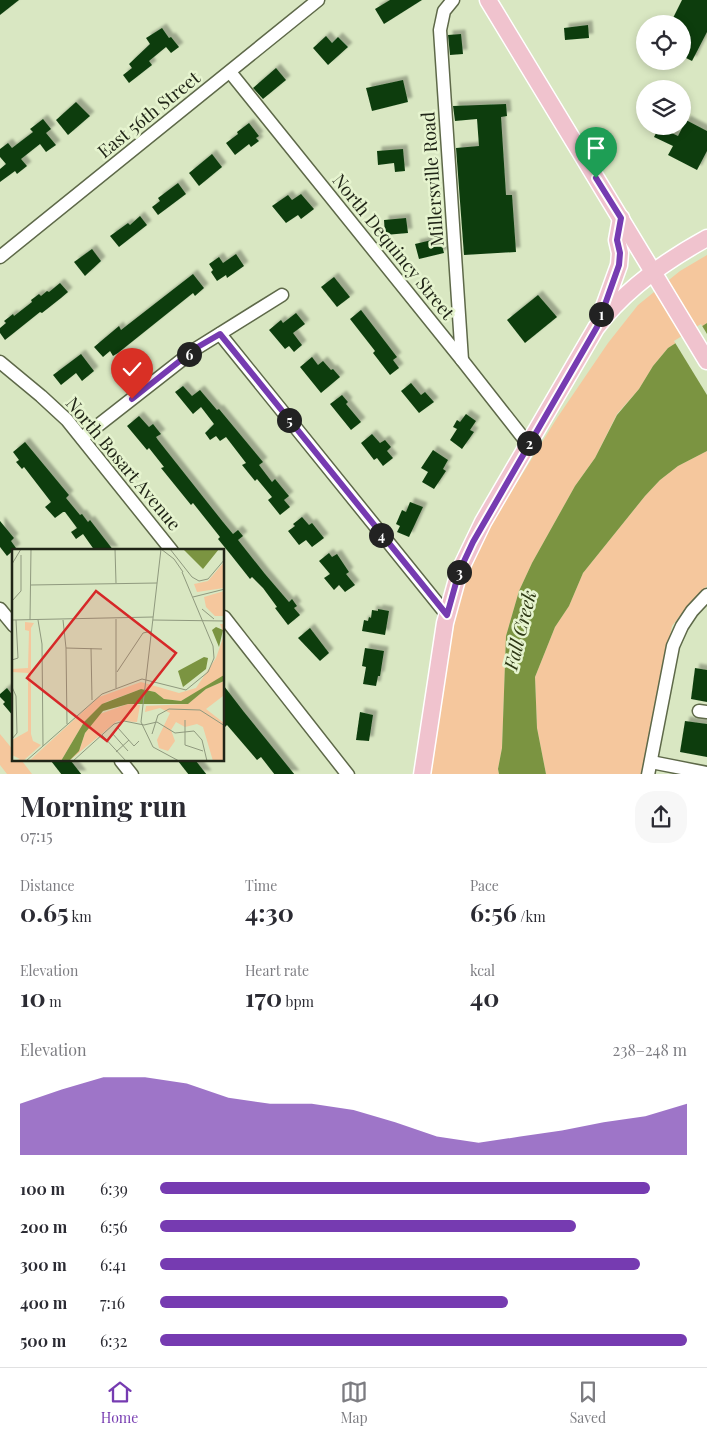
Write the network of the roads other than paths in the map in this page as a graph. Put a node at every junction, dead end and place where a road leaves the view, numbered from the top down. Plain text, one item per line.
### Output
1 (318, 0) edge
2 (453, 0) edge
3 (488, 0) edge
4 (230, 72) junction
5 (621, 218) junction
6 (707, 238) edge
7 (0, 258) edge
8 (653, 272) junction
9 (282, 295) dead end
10 (597, 327) junction
11 (220, 334) junction
12 (462, 360) junction
13 (707, 360) edge
14 (0, 362) edge
15 (82, 438) junction
16 (528, 444) junction
17 (170, 549) edge
18 (707, 595) edge
19 (0, 609) edge
20 (447, 615) junction
21 (225, 618) edge
22 (12, 624) edge
23 (122, 762) edge
24 (650, 768) edge
25 (707, 773) edge
26 (132, 774) edge
27 (348, 774) edge
28 (422, 774) edge

1 - 4 street, East 56th Street
2 - 12 street, Millersville Road
3 - 5 main road
4 - 7 street, East 56th Street
4 - 12 street, North Dequincy Street
5 - 8 main road
5 - 10 main road
6 - 8 main road
8 - 10 main road
8 - 13 main road
9 - 11 street
10 - 16 main road
11 - 15 street
11 - 20 street
12 - 16 street, North Dequincy Street
14 - 15 street, North Bosart Avenue
15 - 17 street, North Bosart Avenue
16 - 20 main road
18 - 24 street
19 - 22 street
20 - 28 main road
21 - 27 street
23 - 26 street
24 - 25 street

